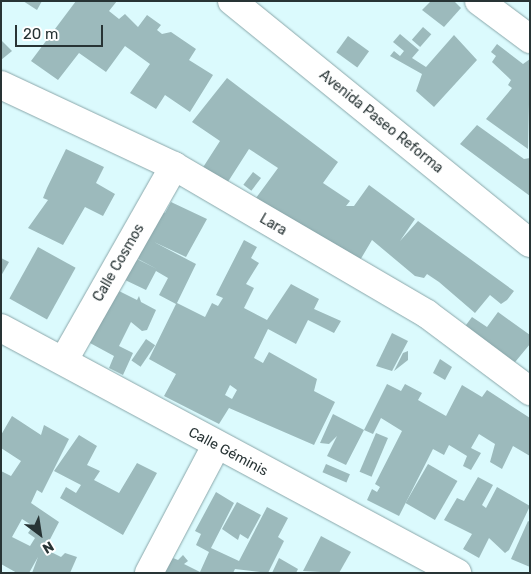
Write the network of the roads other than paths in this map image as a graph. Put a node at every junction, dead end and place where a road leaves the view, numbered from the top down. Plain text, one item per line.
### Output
1 (232, 1) edge
2 (479, 1) edge
3 (530, 39) edge
4 (1, 85) edge
5 (174, 166) junction
6 (530, 243) edge
7 (1, 328) edge
8 (64, 360) junction
9 (530, 391) edge
10 (216, 446) junction
11 (149, 573) edge
12 (457, 573) edge

1 - 6 street, Avenida Paseo Reforma
2 - 3 street
4 - 5 street, Lara
5 - 8 street, Calle Cosmos
5 - 9 street, Lara
7 - 8 street, Calle Géminis
8 - 10 street, Calle Géminis
10 - 11 street
10 - 12 street, Calle Géminis

